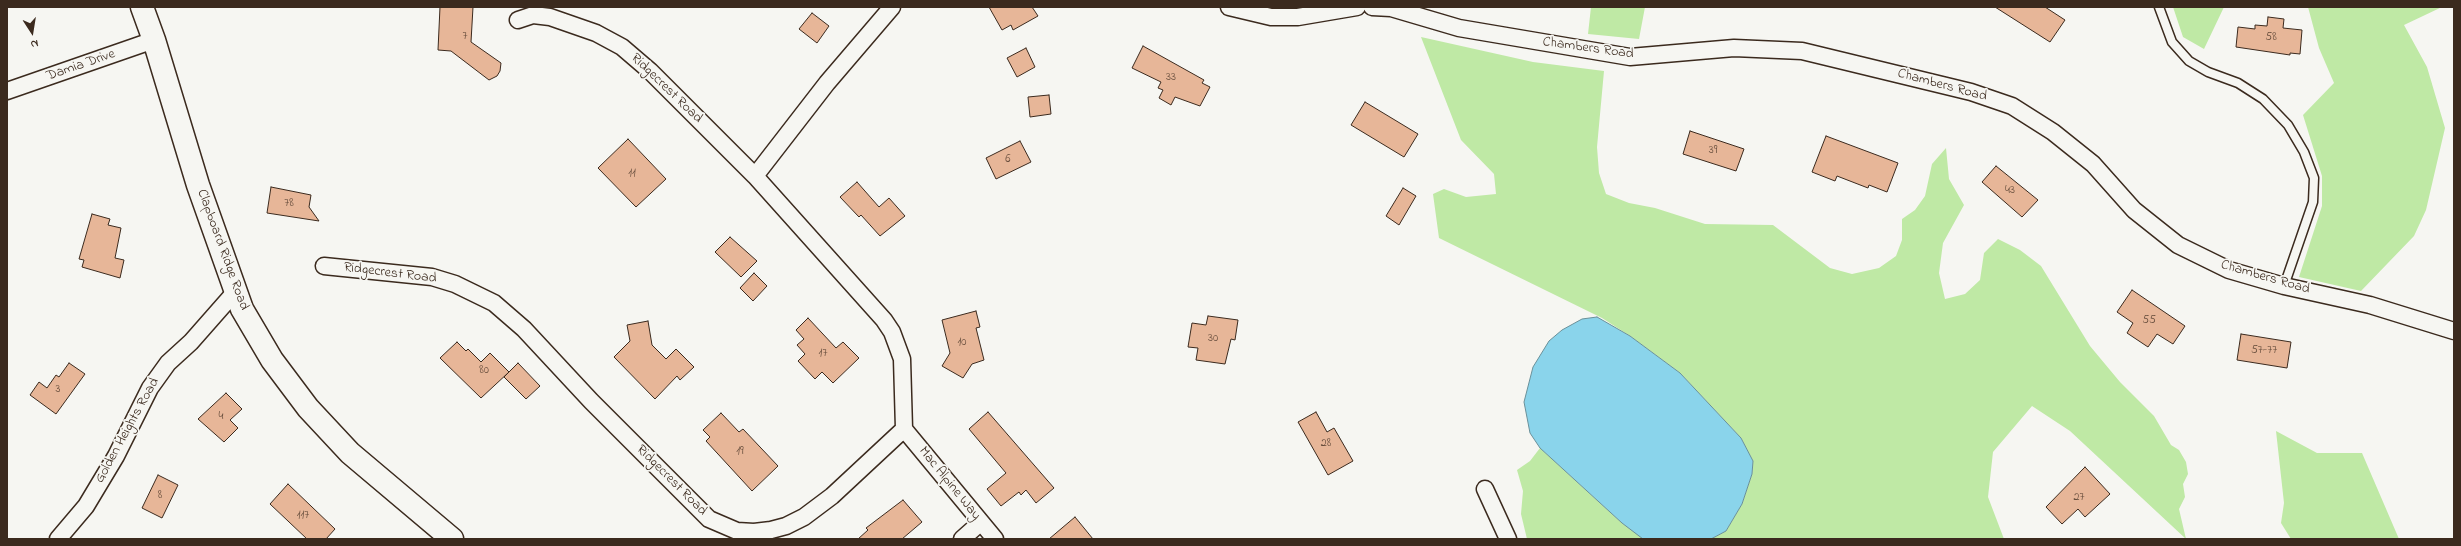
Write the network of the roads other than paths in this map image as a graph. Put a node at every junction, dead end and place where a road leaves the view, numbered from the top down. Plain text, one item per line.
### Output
1 (142, 7) edge
2 (892, 7) edge
3 (1229, 7) edge
4 (1357, 7) edge
5 (1372, 7) edge
6 (2159, 7) edge
7 (518, 20) dead end
8 (154, 40) junction
9 (7, 91) edge
10 (754, 176) junction
11 (324, 266) dead end
12 (2284, 286) junction
13 (235, 292) junction
14 (2454, 331) edge
15 (904, 429) junction
16 (1485, 489) dead end
17 (980, 522) junction
18 (58, 539) edge
19 (452, 539) edge
20 (962, 539) edge
21 (995, 539) edge
22 (1508, 539) edge

1 - 8 main road, Clapboard Ridge Road
2 - 10 street
3 - 4 street
5 - 12 street, Chambers Road
6 - 12 lane
7 - 10 street, Ridgecrest Road
8 - 9 street, Damia Drive
8 - 13 main road, Clapboard Ridge Road
10 - 15 street, Ridgecrest Road
11 - 15 street, Ridgecrest Road
12 - 14 street, Chambers Road
13 - 18 street, Golden Heights Road
13 - 19 main road, Clapboard Ridge Road
15 - 17 street, Mac Alpine Way
16 - 22 street
17 - 20 street
17 - 21 street, Mac Alpine Way

